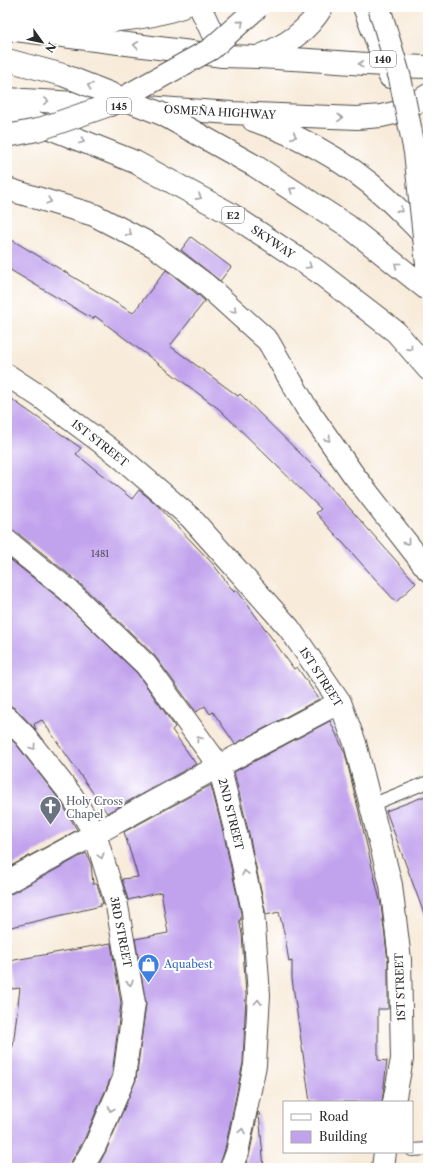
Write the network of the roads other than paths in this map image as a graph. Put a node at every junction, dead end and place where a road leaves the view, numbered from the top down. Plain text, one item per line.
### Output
1 (182, 7) edge
2 (200, 7) edge
3 (258, 7) edge
4 (322, 7) edge
5 (364, 7) edge
6 (379, 7) edge
7 (7, 9) edge
8 (7, 29) edge
9 (164, 49) junction
10 (223, 56) junction
11 (259, 57) junction
12 (7, 60) edge
13 (385, 66) junction
14 (428, 67) edge
15 (428, 95) edge
16 (7, 99) edge
17 (159, 108) junction
18 (7, 111) edge
19 (403, 111) junction
20 (231, 113) junction
21 (7, 136) edge
22 (428, 182) edge
23 (7, 189) edge
24 (428, 242) edge
25 (428, 274) edge
26 (428, 290) edge
27 (428, 369) edge
28 (7, 375) edge
29 (7, 541) edge
30 (428, 570) edge
31 (340, 702) junction
32 (7, 718) edge
33 (219, 766) junction
34 (428, 782) edge
35 (371, 805) junction
36 (95, 834) junction
37 (7, 882) edge
38 (394, 1101) edge
39 (428, 1149) edge
40 (413, 1150) edge
41 (82, 1168) edge
42 (231, 1168) edge

1 - 7 main road
2 - 10 main road
21 -> 3 main road, bridge
4 - 11 main road
5 - 13 main road, 140
6 - 25 main road, bridge
9 -> 8 main road
9 - 10 main road
9 - 17 main road
10 - 11 main road
13 -> 11 main road
26 -> 12 main road, bridge
13 - 14 main road
13 - 19 main road, 140
15 - 19 main road, OSMEÑA HIGHWAY / 145
16 -> 17 main road, OSMEÑA HIGHWAY / 145
17 - 20 main road, OSMEÑA HIGHWAY / 145
18 -> 27 main road, SKYWAY / E2
20 -> 19 main road, OSMEÑA HIGHWAY / 145
19 - 22 main road, 140
20 -> 24 main road
23 -> 30 main road
28 - 31 main road, 1ST STREET
33 -> 29 main road, 2ND STREET
31 - 33 main road
31 - 35 main road, 1ST STREET
32 -> 36 main road, 3RD STREET
33 - 36 main road
42 -> 33 main road, 2ND STREET
34 - 35 lane
35 - 38 main road, 1ST STREET
36 - 37 main road
36 -> 41 main road, 3RD STREET
39 - 40 lane

